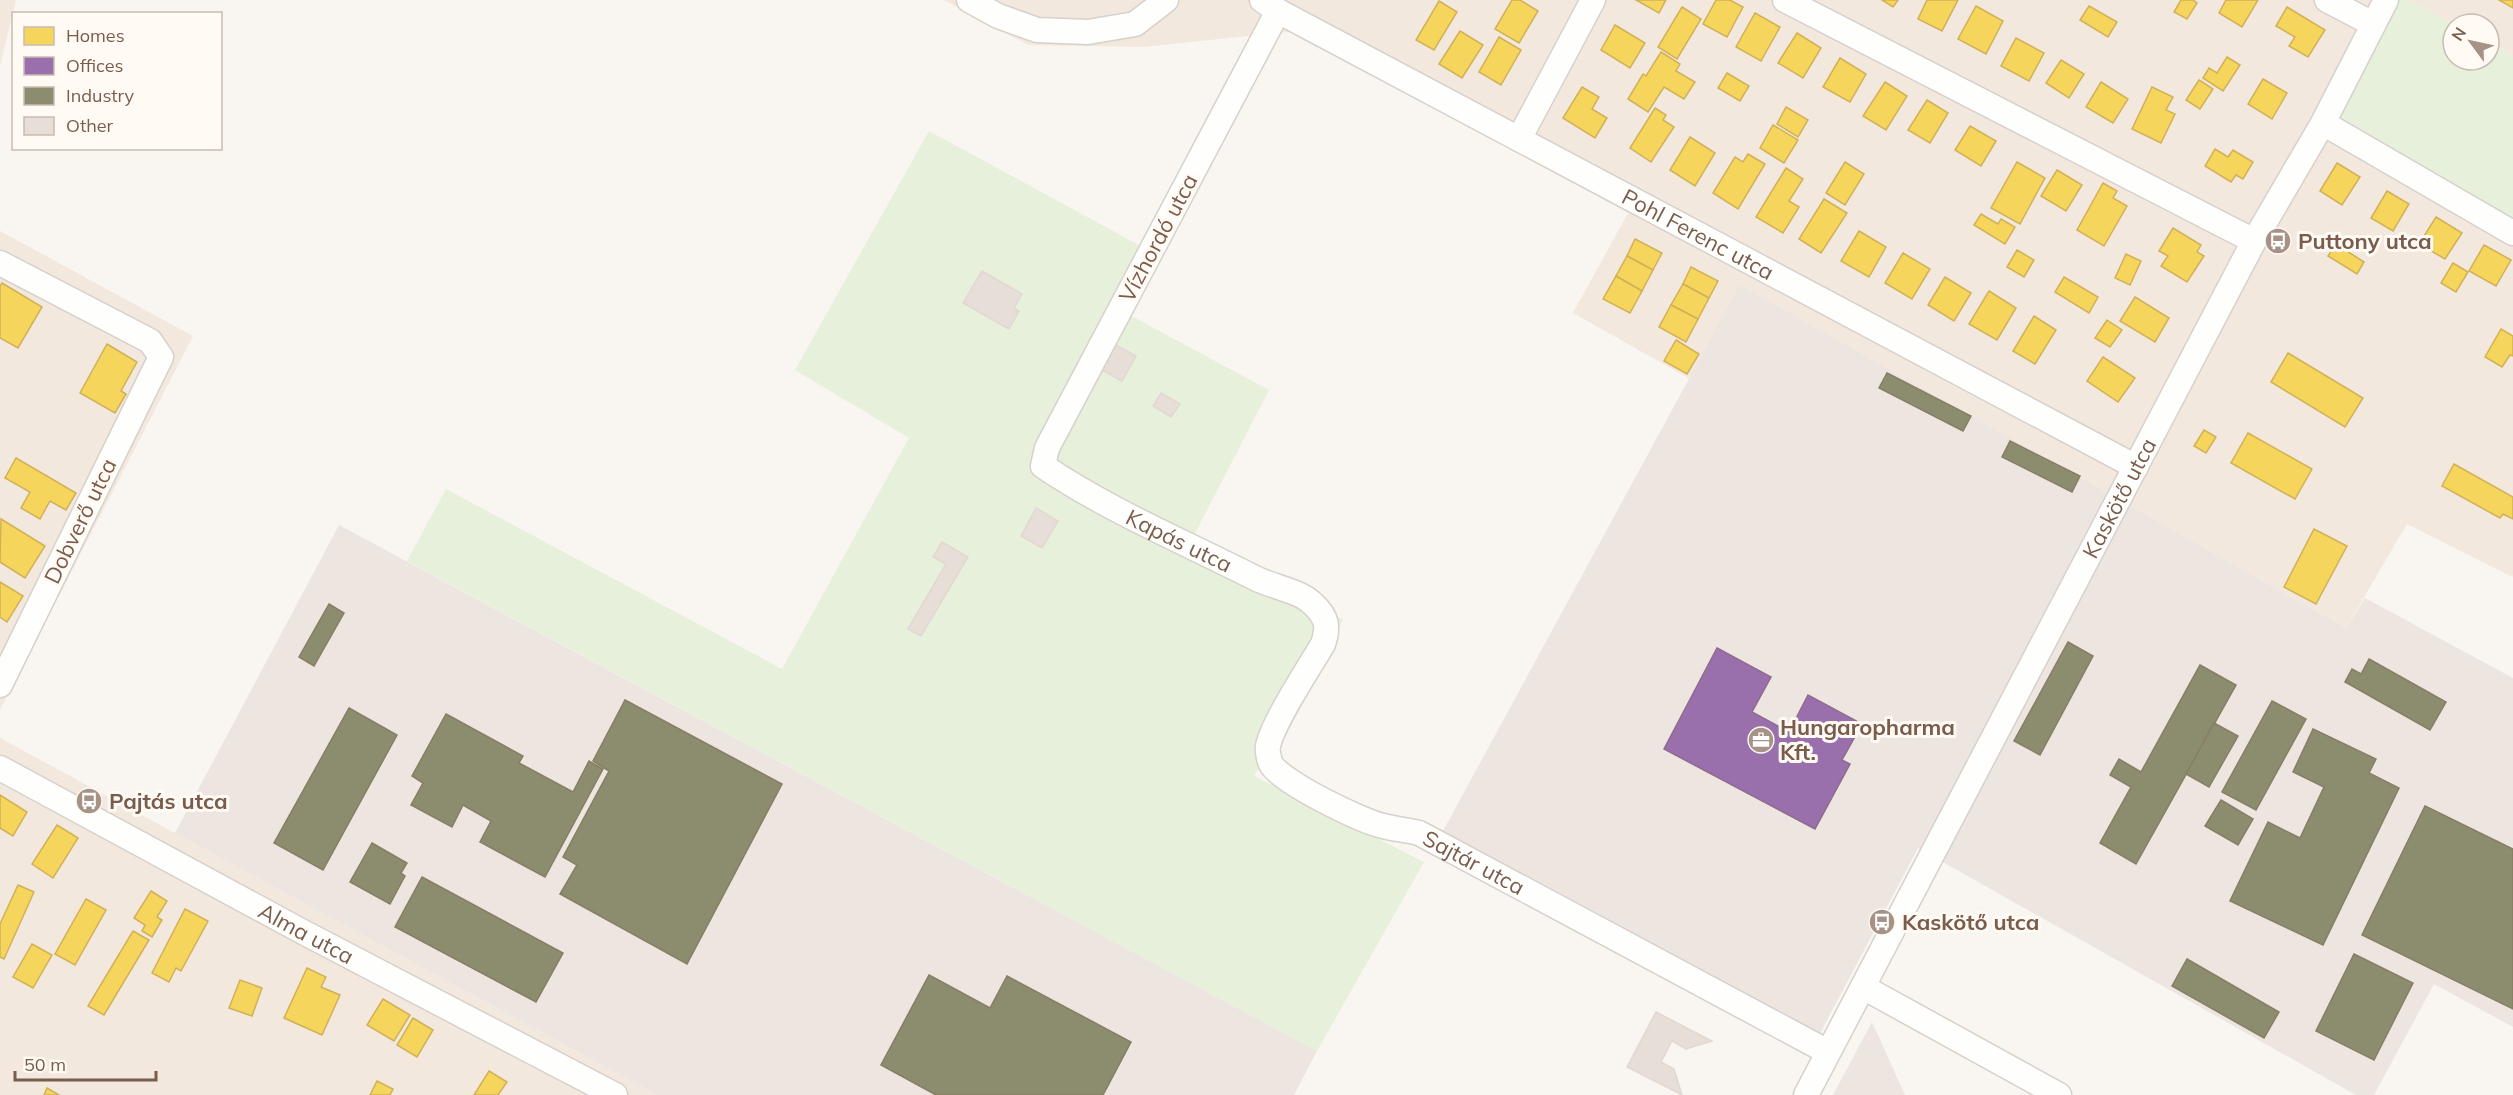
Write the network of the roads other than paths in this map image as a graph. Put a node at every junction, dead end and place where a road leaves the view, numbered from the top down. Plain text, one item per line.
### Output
1 (969, 0) edge
2 (1166, 0) edge
3 (1593, 0) edge
4 (1785, 0) edge
5 (2327, 0) edge
6 (2386, 0) edge
7 (1270, 6) edge
8 (2373, 24) junction
9 (2323, 123) junction
10 (1519, 139) junction
11 (2513, 233) edge
12 (2254, 241) junction
13 (0, 263) edge
14 (1043, 466) joint
15 (2136, 467) junction
16 (1317, 608) joint
17 (0, 685) edge
18 (0, 768) edge
19 (1863, 987) junction
20 (1828, 1052) junction
21 (615, 1095) edge
22 (1806, 1095) edge
23 (2059, 1095) edge

1 - 2 street
3 - 10 street
4 - 12 street
5 - 8 street
6 - 8 street, Kaskötő utca
7 - 10 street, Pohl Ferenc utca
7 - 14 street, Vízhordó utca
8 - 9 street, Kaskötő utca
9 - 11 street
9 - 12 street, Kaskötő utca
10 - 15 street, Pohl Ferenc utca
12 - 15 street, Kaskötő utca
13 - 17 street, Dobverő utca
14 - 16 street, Kapás utca
15 - 19 street, Kaskötő utca
16 - 20 street, Sajtár utca
18 - 21 street, Alma utca
19 - 20 street, Kaskötő utca
19 - 23 street
20 - 22 street, Kaskötő utca

